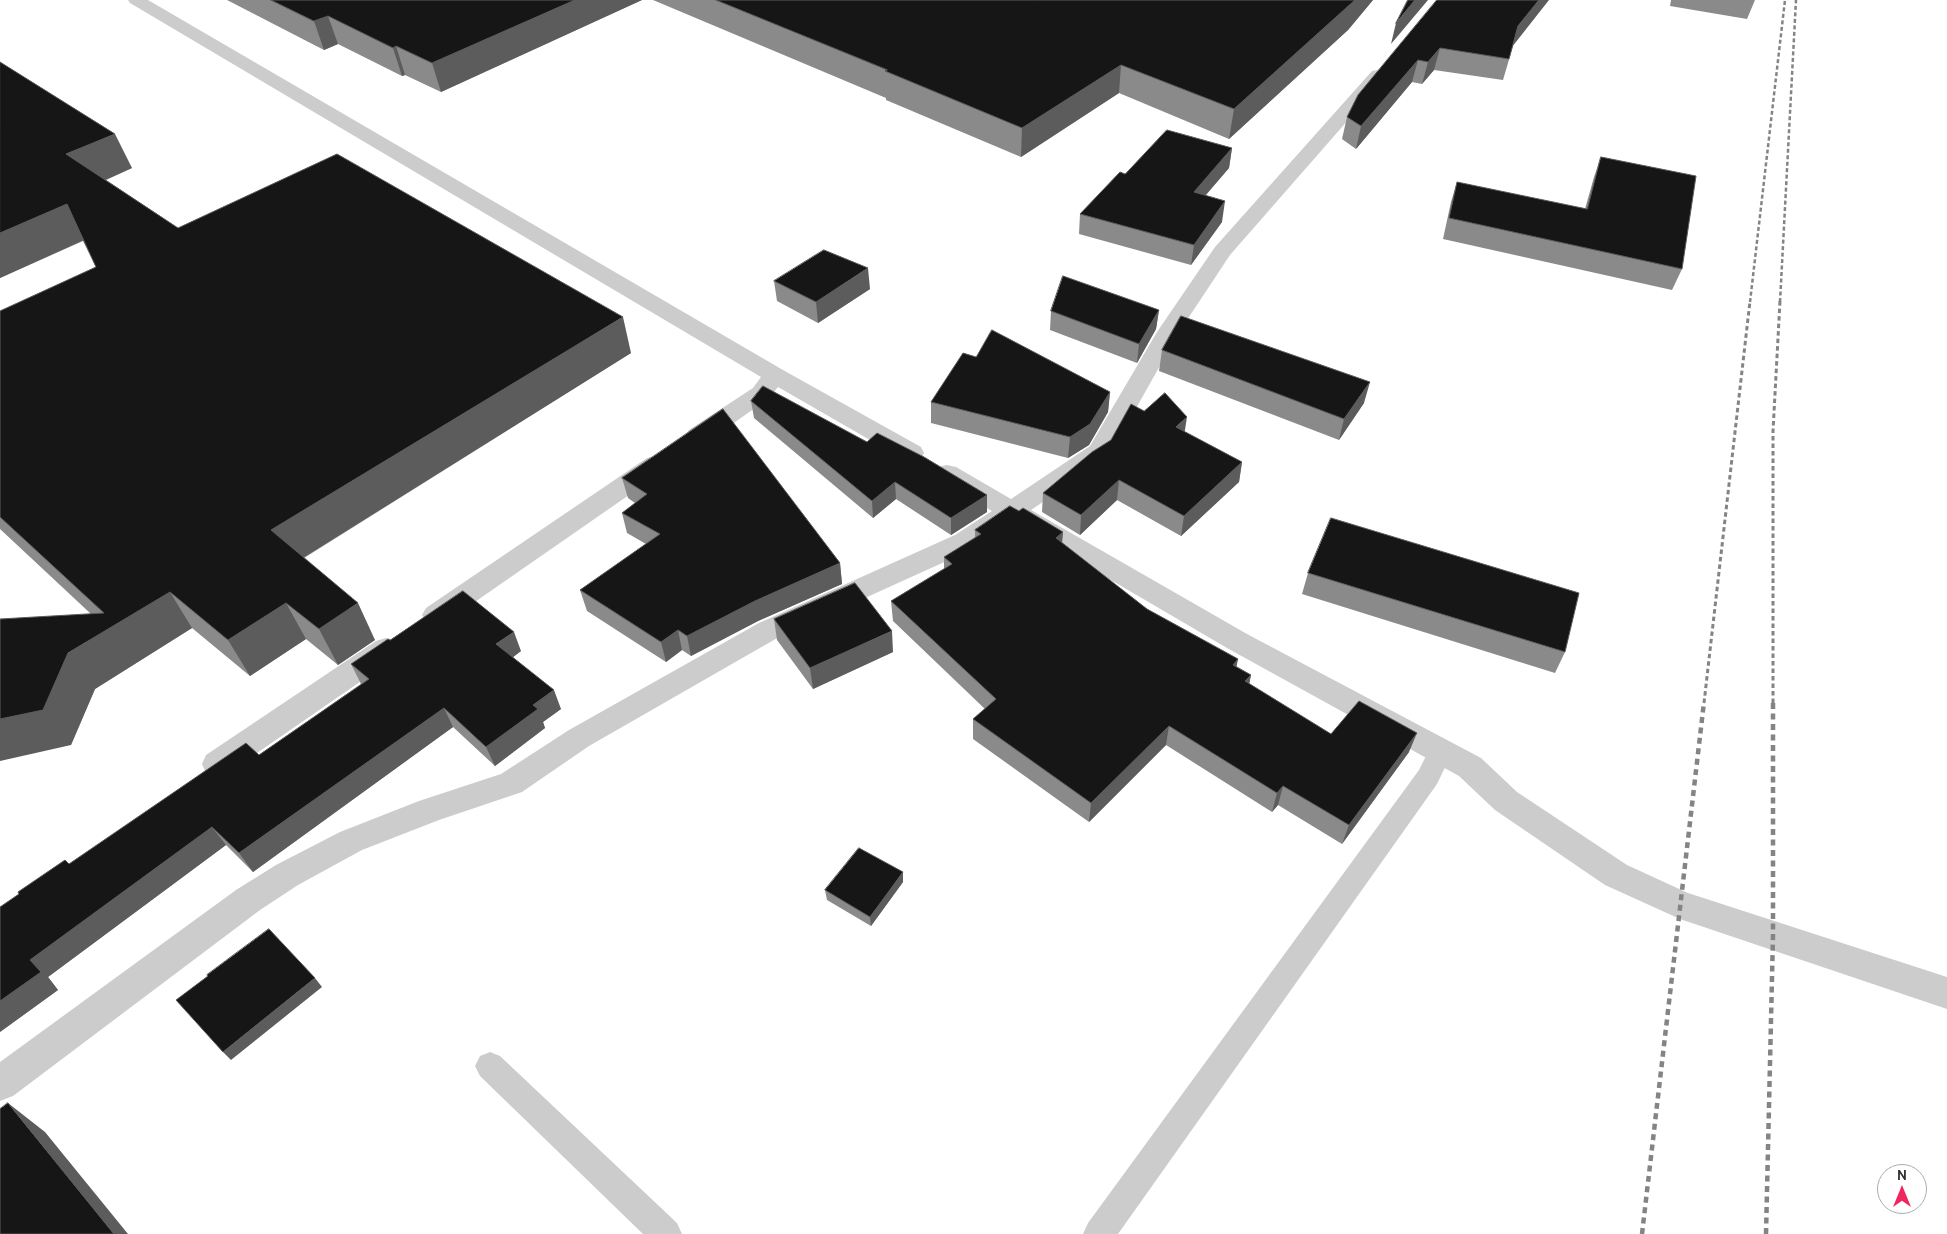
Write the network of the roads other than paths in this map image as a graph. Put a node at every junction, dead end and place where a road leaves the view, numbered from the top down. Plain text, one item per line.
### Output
1 (136, 0) edge
2 (1388, 62) edge
3 (775, 375) junction
4 (1012, 509) junction
5 (1441, 751) junction
6 (196, 778) edge
7 (1947, 993) edge
8 (490, 1066) dead end
9 (0, 1084) edge
10 (666, 1234) edge
11 (1099, 1234) edge

1 - 3 street
2 - 4 street
3 - 4 street
3 - 6 street
4 - 5 street
4 - 9 street
5 - 7 street
5 - 11 lane
8 - 10 lane

